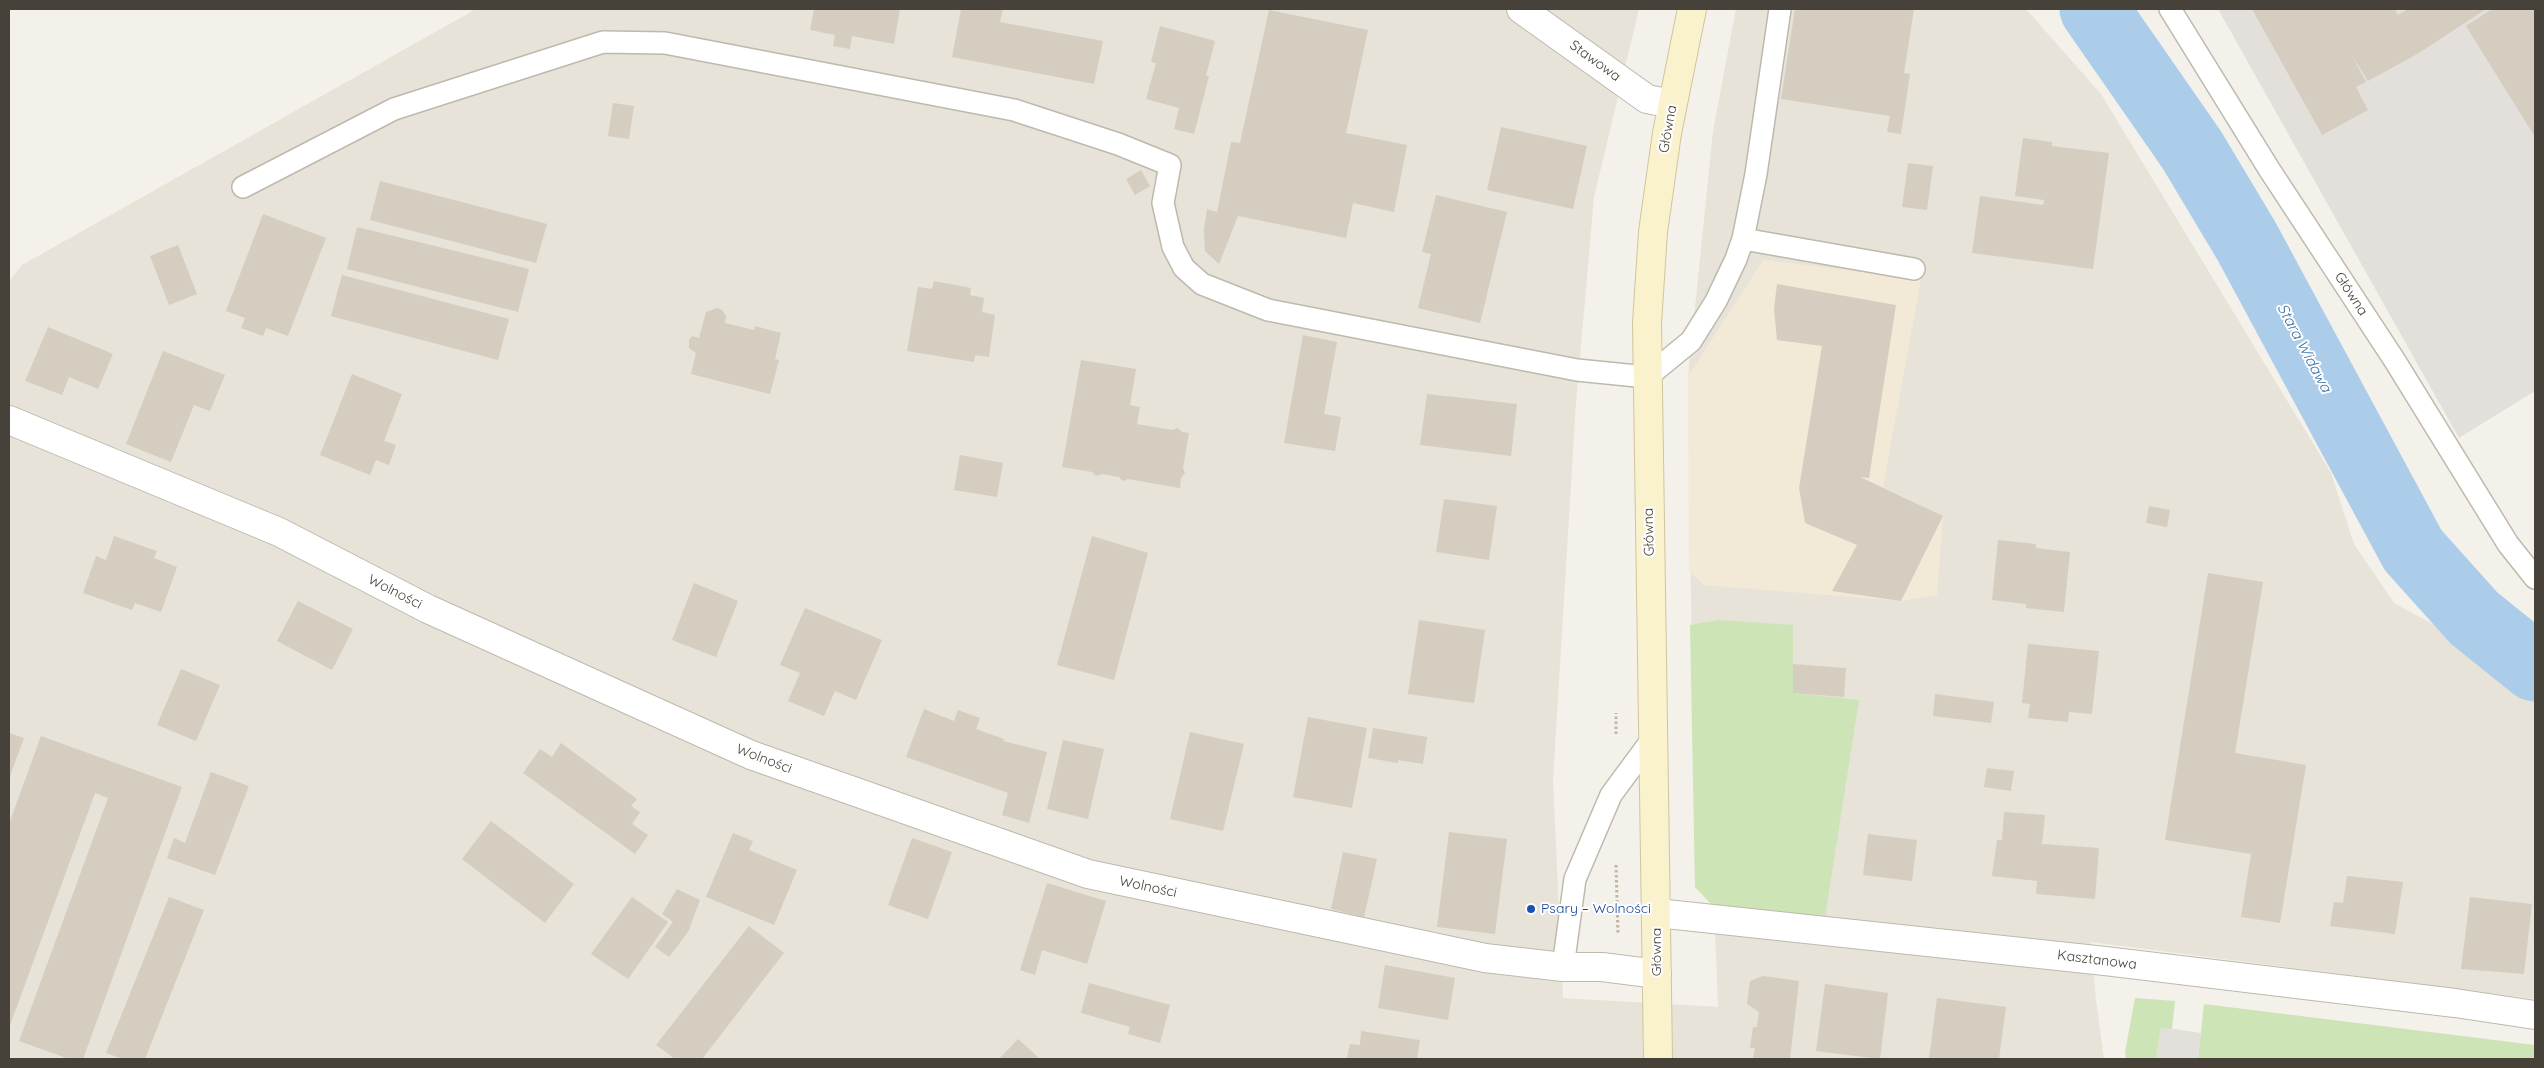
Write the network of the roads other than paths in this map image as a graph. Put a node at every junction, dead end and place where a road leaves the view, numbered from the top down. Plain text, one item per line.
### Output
1 (1521, 9) edge
2 (1692, 9) edge
3 (1780, 9) edge
4 (2170, 9) edge
5 (1674, 94) junction
6 (243, 187) dead end
7 (1742, 239) junction
8 (1914, 269) dead end
9 (1647, 377) junction
10 (9, 420) edge
11 (2535, 578) edge
12 (1653, 738) junction
13 (1657, 913) junction
14 (1563, 966) junction
15 (1657, 974) junction
16 (2535, 1015) edge
17 (1658, 1059) edge

1 - 5 street, Stawowa
2 - 5 main road, Główna
3 - 7 lane
4 - 11 lane, Główna
5 - 9 main road, Główna
6 - 9 lane
7 - 8 lane
7 - 9 lane
9 - 12 main road, Główna
10 - 14 street, Wolności
12 - 13 main road, Główna
12 - 14 lane
13 - 15 main road, Główna
13 - 16 street, Kasztanowa
14 - 15 street, Wolności
15 - 17 main road, Główna

